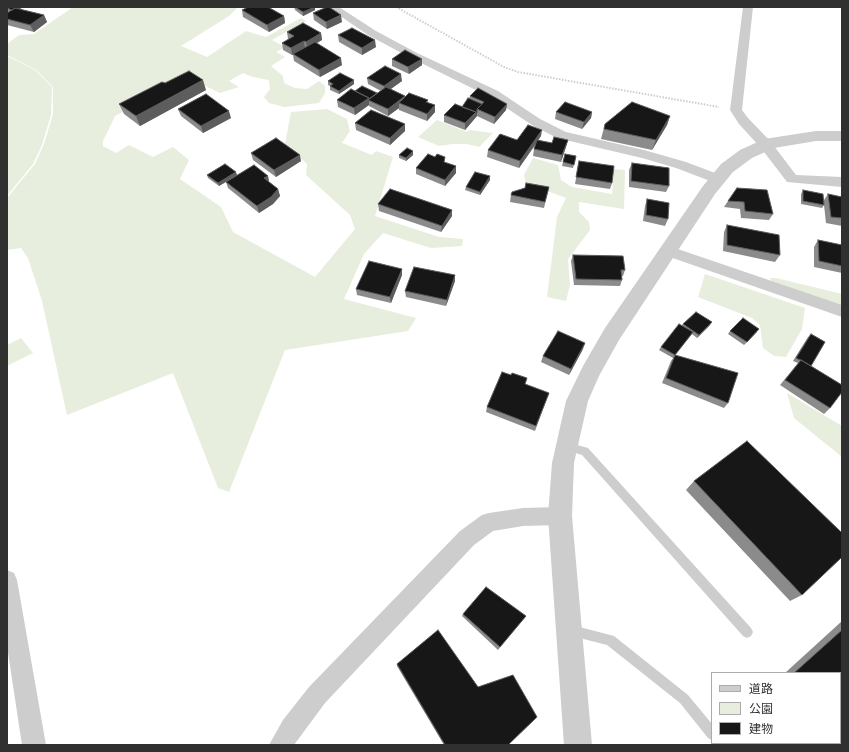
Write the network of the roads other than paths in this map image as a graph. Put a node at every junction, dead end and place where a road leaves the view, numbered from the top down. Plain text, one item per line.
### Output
1 (332, 7) edge
2 (748, 7) edge
3 (842, 136) edge
4 (766, 145) junction
5 (718, 179) junction
6 (842, 182) edge
7 (669, 251) junction
8 (842, 311) edge
9 (566, 446) junction
10 (560, 516) junction
11 (7, 580) edge
12 (569, 631) junction
13 (747, 632) dead end
14 (711, 733) edge
15 (34, 745) edge
16 (281, 745) edge
17 (578, 745) edge

1 - 5 street
2 - 4 street
3 - 4 street
4 - 5 street
4 - 6 street
5 - 7 street
7 - 8 street
7 - 9 street
9 - 10 street
9 - 13 lane
10 - 12 street
10 - 16 street
11 - 15 street
12 - 14 lane
12 - 17 street

